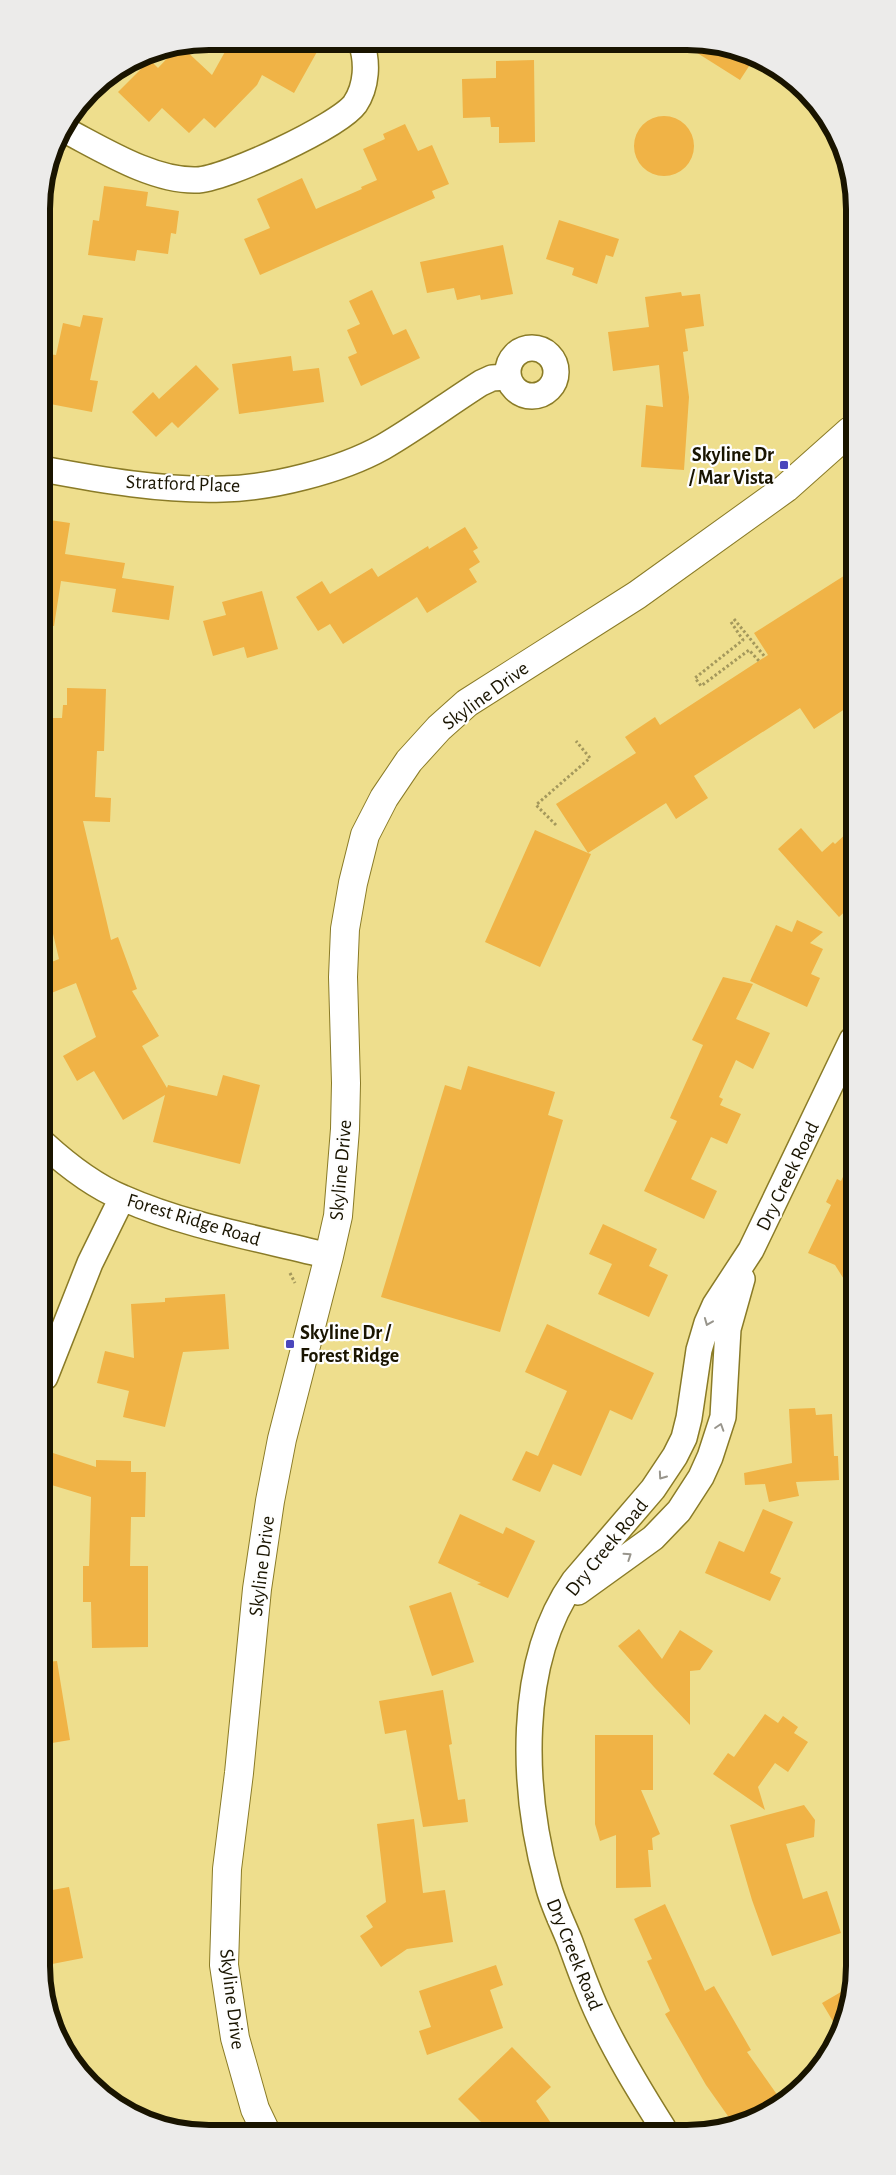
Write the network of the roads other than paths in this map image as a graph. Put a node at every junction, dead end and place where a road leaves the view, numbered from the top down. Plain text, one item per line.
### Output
1 (363, 50) edge
2 (70, 133) edge
3 (508, 377) dead end
4 (846, 437) edge
5 (837, 450) edge
6 (50, 470) edge
7 (846, 1068) edge
8 (843, 1082) edge
9 (50, 1149) edge
10 (122, 1198) junction
11 (750, 1250) junction
12 (329, 1256) junction
13 (50, 1364) edge
14 (561, 1606) junction
15 (263, 2125) edge
16 (661, 2125) edge

1 - 2 street
3 - 6 street, Stratford Place
4 - 5 street, Skyline Drive
5 - 12 street, Skyline Drive
7 - 8 street, Dry Creek Road
8 - 11 street, Dry Creek Road
9 - 10 street, Forest Ridge Road
10 - 12 street, Forest Ridge Road
10 - 13 street
11 -> 14 street, Dry Creek Road
14 -> 11 street
12 - 15 street, Skyline Drive
14 - 16 street, Dry Creek Road

